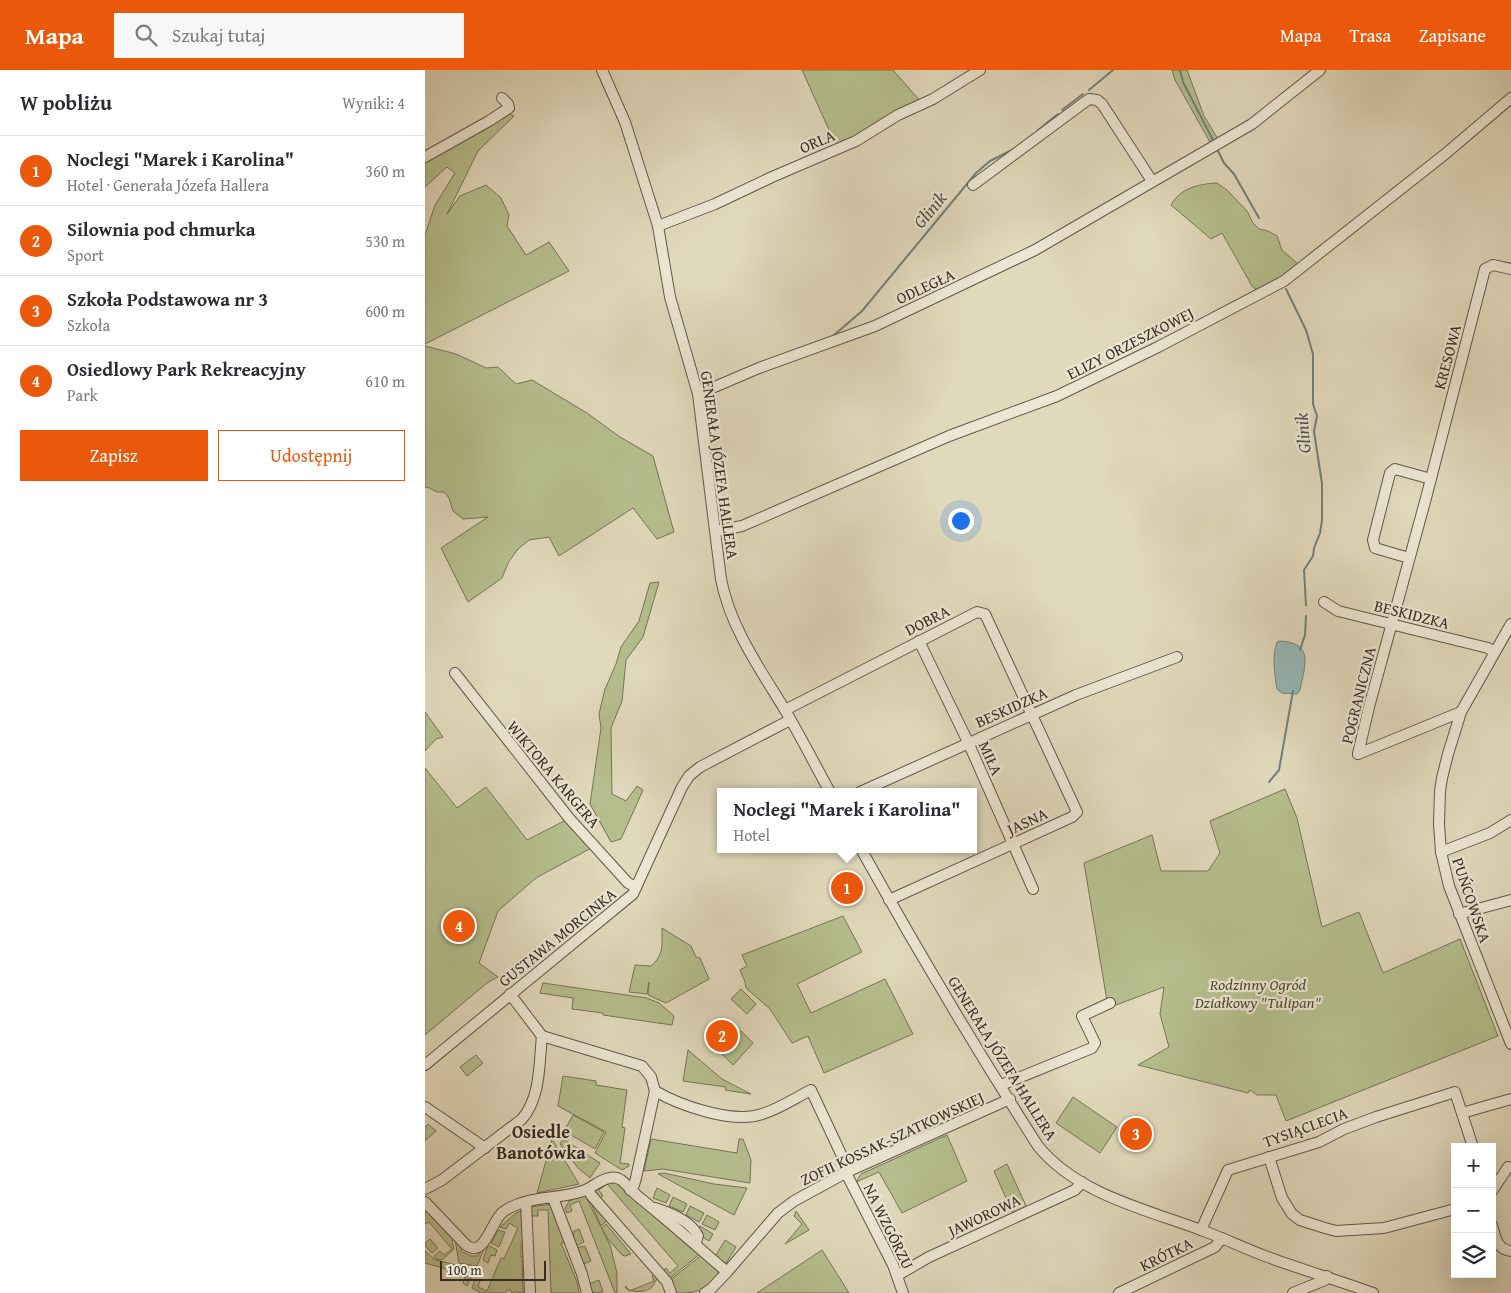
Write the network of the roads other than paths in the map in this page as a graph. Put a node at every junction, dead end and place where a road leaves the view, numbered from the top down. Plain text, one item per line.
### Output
1 (602, 70) edge
2 (980, 70) edge
3 (1319, 70) edge
4 (502, 98) dead end
5 (1511, 98) edge
6 (425, 157) edge
7 (1152, 181) junction
8 (973, 185) dead end
9 (658, 226) junction
10 (1511, 269) edge
11 (698, 394) junction
12 (1431, 479) junction
13 (716, 531) junction
14 (1409, 558) junction
15 (1324, 602) dead end
16 (1392, 624) junction
17 (1511, 624) edge
18 (919, 641) junction
19 (1494, 652) junction
20 (1177, 657) dead end
21 (455, 673) dead end
22 (1461, 712) junction
23 (1033, 714) junction
24 (787, 715) junction
25 (968, 742) junction
26 (828, 788) edge
27 (869, 788) edge
28 (1511, 820) edge
29 (1013, 844) junction
30 (1441, 852) junction
31 (863, 853) edge
32 (636, 887) junction
33 (1033, 889) dead end
34 (889, 900) junction
35 (1511, 900) edge
36 (1459, 914) junction
37 (510, 994) junction
38 (1110, 1002) dead end
39 (542, 1036) junction
40 (1511, 1044) edge
41 (425, 1065) edge
42 (1001, 1084) junction
43 (655, 1091) junction
44 (1010, 1099) junction
45 (1511, 1099) edge
46 (425, 1107) edge
47 (1462, 1113) junction
48 (1472, 1143) edge
49 (485, 1148) junction
50 (1269, 1157) junction
51 (1509, 1167) edge
52 (1496, 1170) edge
53 (847, 1172) junction
54 (1082, 1182) junction
55 (1493, 1188) edge
56 (425, 1189) edge
57 (588, 1189) junction
58 (631, 1190) junction
59 (553, 1198) junction
60 (425, 1202) edge
61 (526, 1203) junction
62 (1451, 1211) edge
63 (1201, 1230) junction
64 (1495, 1233) edge
65 (1222, 1238) junction
66 (1511, 1251) edge
67 (727, 1272) junction
68 (898, 1275) junction
69 (1327, 1276) junction
70 (530, 1293) edge
71 (587, 1293) edge
72 (671, 1293) edge
73 (705, 1293) edge
74 (903, 1293) edge
75 (1119, 1293) edge
76 (1293, 1293) edge
77 (1373, 1293) edge

1 - 9 street, GENERAŁA JÓZEFA HALLERA
2 - 9 street, ORLA
3 - 7 street, ODLEGŁA
4 - 6 street
5 - 13 street, ELIZY ORZESZKOWEJ
7 - 8 street
7 - 11 street, ODLEGŁA
9 - 11 street, GENERAŁA JÓZEFA HALLERA
10 - 12 street, KRESOWA
11 - 13 street, GENERAŁA JÓZEFA HALLERA
12 - 14 street, KRESOWA
12 - 14 street
13 - 24 street, GENERAŁA JÓZEFA HALLERA
14 - 16 street, KRESOWA
15 - 16 street, BESKIDZKA
16 - 19 street, BESKIDZKA
16 - 22 street, POGRANICZNA
17 - 19 street, PUŃCOWSKA
18 - 23 street, DOBRA
18 - 24 street, DOBRA
18 - 25 street, MIŁA
19 - 22 street, PUŃCOWSKA
20 - 23 street, BESKIDZKA
21 - 32 street, WIKTORA KARGERA
22 - 30 street, PUŃCOWSKA
23 - 25 street, BESKIDZKA
23 - 29 street, JASNA
24 - 26 street, GENERAŁA JÓZEFA HALLERA
24 - 32 street, GUSTAWA MORCINKA
25 - 27 street, BESKIDZKA
25 - 29 street, MIŁA
28 - 30 street
29 - 33 street, MIŁA
29 - 34 street, JASNA
30 - 36 street, PUŃCOWSKA
31 - 34 street, GENERAŁA JÓZEFA HALLERA
32 - 37 street, GUSTAWA MORCINKA
34 - 42 street, GENERAŁA JÓZEFA HALLERA
35 - 36 street
36 - 40 street, PUŃCOWSKA
37 - 39 street
37 - 41 street, GUSTAWA MORCINKA
38 - 42 street
39 - 43 street
39 - 49 street
42 - 44 street, GENERAŁA JÓZEFA HALLERA
43 - 53 street, NA WZGÓRZU
43 - 58 street
44 - 53 street, ZOFII KOSSAK-SZATKOWSKIEJ
44 - 54 street, GENERAŁA JÓZEFA HALLERA
45 - 47 street
46 - 49 street
47 - 48 street
47 - 50 street, TYSIĄCLECIA
49 - 56 street
50 - 62 street
50 - 63 street, TYSIĄCLECIA
51 - 52 street
51 - 55 street
53 - 67 street, ZOFII KOSSAK-SZATKOWSKIEJ
53 - 68 street, NA WZGÓRZU
54 - 63 street, GENERAŁA JÓZEFA HALLERA
54 - 68 street, JAWOROWA
57 - 58 street
57 - 59 street
57 - 72 street
58 - 67 street
59 - 61 street
59 - 71 street
60 - 61 street
61 - 70 street
63 - 65 street, GENERAŁA JÓZEFA HALLERA
64 - 66 street
65 - 69 street, GENERAŁA JÓZEFA HALLERA
65 - 75 street, KRÓTKA
67 - 73 street, ZOFII KOSSAK-SZATKOWSKIEJ
68 - 74 street, NA WZGÓRZU
69 - 76 street
69 - 77 street, GENERAŁA JÓZEFA HALLERA

